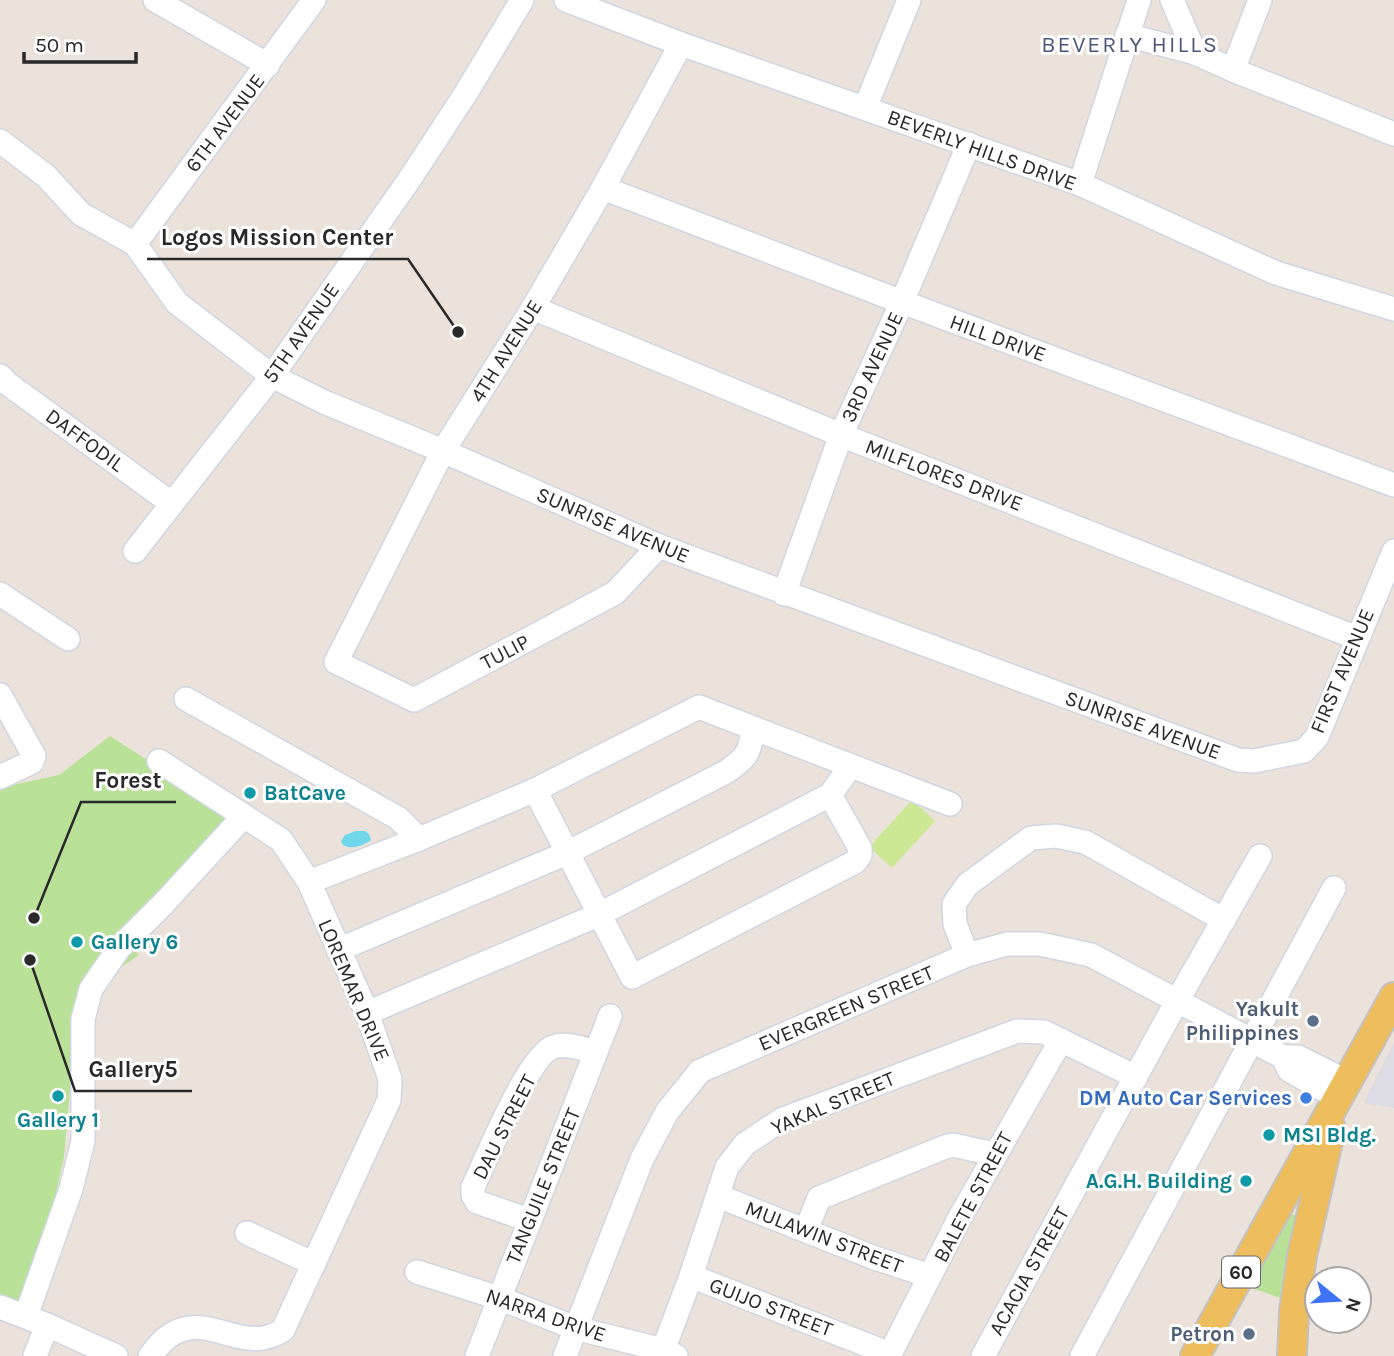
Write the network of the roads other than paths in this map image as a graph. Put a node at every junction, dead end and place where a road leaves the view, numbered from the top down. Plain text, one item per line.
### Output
1 (155, 0) edge
2 (314, 0) edge
3 (522, 0) edge
4 (566, 0) edge
5 (909, 0) edge
6 (1139, 0) edge
7 (1172, 0) edge
8 (1260, 0) edge
9 (1126, 35) junction
10 (681, 44) junction
11 (1195, 53) junction
12 (268, 65) junction
13 (1233, 70) junction
14 (865, 108) junction
15 (1394, 134) edge
16 (0, 141) edge
17 (969, 144) junction
18 (1080, 184) junction
19 (603, 188) junction
20 (135, 244) junction
21 (902, 302) junction
22 (533, 308) junction
23 (1394, 309) edge
24 (0, 376) edge
25 (272, 376) junction
26 (841, 435) junction
27 (443, 451) junction
28 (1394, 485) edge
29 (171, 503) junction
30 (659, 546) junction
31 (135, 551) dead end
32 (1394, 551) edge
33 (0, 594) edge
34 (784, 594) junction
35 (1357, 638) junction
36 (68, 639) dead end
37 (337, 662) joint
38 (0, 695) edge
39 (186, 699) dead end
40 (753, 728) junction
41 (1304, 751) joint
42 (159, 761) dead end
43 (850, 767) junction
44 (0, 777) edge
45 (535, 790) junction
46 (830, 795) junction
47 (950, 804) dead end
48 (244, 816) junction
49 (419, 839) junction
50 (567, 853) junction
51 (1260, 856) dead end
52 (309, 882) junction
53 (1334, 888) dead end
54 (598, 915) junction
55 (1224, 919) junction
56 (338, 950) junction
57 (967, 956) junction
58 (1394, 997) edge
59 (1177, 1001) junction
60 (367, 1013) junction
61 (610, 1016) dead end
62 (1061, 1040) junction
63 (1251, 1040) junction
64 (596, 1052) junction
65 (1136, 1077) junction
66 (1343, 1090) junction
67 (994, 1154) junction
68 (1287, 1189) junction
69 (718, 1196) junction
70 (1315, 1198) junction
71 (529, 1220) junction
72 (806, 1230) junction
73 (247, 1233) dead end
74 (314, 1264) junction
75 (417, 1272) dead end
76 (691, 1276) junction
77 (930, 1276) junction
78 (499, 1298) junction
79 (0, 1307) edge
80 (36, 1320) junction
81 (575, 1328) junction
82 (667, 1354) edge
83 (889, 1355) edge
84 (35, 1356) edge
85 (116, 1356) edge
86 (150, 1356) edge
87 (477, 1356) edge
88 (565, 1356) edge
89 (982, 1356) edge
90 (1082, 1356) edge
91 (1195, 1356) edge
92 (1292, 1356) edge

1 - 12 street
2 - 12 street, 6TH AVENUE
3 - 25 street, 5TH AVENUE
4 - 10 street, BEVERLY HILLS DRIVE
5 - 14 street
6 - 9 street
7 - 11 street
8 - 13 street
9 - 11 street
9 - 18 street
10 - 14 street, BEVERLY HILLS DRIVE
10 - 19 street, 4TH AVENUE
11 - 13 street
12 - 20 street, 6TH AVENUE
13 - 15 street
14 - 17 street, BEVERLY HILLS DRIVE
16 - 20 street, SUNRISE AVENUE
17 - 18 street, BEVERLY HILLS DRIVE
17 - 21 street, 3RD AVENUE
18 - 23 street, BEVERLY HILLS DRIVE
19 - 21 street, HILL DRIVE
19 - 22 street, 4TH AVENUE
20 - 25 street, SUNRISE AVENUE
21 - 26 street, 3RD AVENUE
21 - 28 street, HILL DRIVE
22 - 26 street, MILFLORES DRIVE
22 - 27 street, 4TH AVENUE
24 - 29 street, DAFFODIL
25 - 27 street, SUNRISE AVENUE
25 - 29 street, 5TH AVENUE
26 - 34 street, 3RD AVENUE
26 - 35 street, MILFLORES DRIVE
27 - 30 street, SUNRISE AVENUE
27 - 37 street, 4TH AVENUE
29 - 31 street, 5TH AVENUE
30 - 34 street, SUNRISE AVENUE
30 - 37 street, TULIP
32 - 35 street, FIRST AVENUE
33 - 36 street
34 - 41 street, SUNRISE AVENUE
35 - 41 street, FIRST AVENUE
38 - 44 street
39 - 49 street
40 - 43 street
40 - 45 street
40 - 50 street
42 - 48 street, LOREMAR DRIVE
43 - 46 street
43 - 47 street
45 - 49 street
45 - 50 street
46 - 54 street
46 - 54 street
48 - 52 street, LOREMAR DRIVE
48 - 80 street
49 - 52 street
50 - 54 street
50 - 56 street
51 - 55 street, ACACIA STREET
52 - 56 street, LOREMAR DRIVE
53 - 63 street
54 - 60 street
55 - 57 street
55 - 59 street, ACACIA STREET
56 - 60 street, LOREMAR DRIVE
57 - 59 street, EVERGREEN STREET
57 - 81 street, EVERGREEN STREET
58 - 66 main road, 60
59 - 63 street, EVERGREEN STREET
59 - 65 street, ACACIA STREET
60 - 74 street, LOREMAR DRIVE
61 - 64 street, TANGUILE STREET
62 - 65 street, YAKAL STREET
62 - 67 street, BALETE STREET
62 - 69 street, YAKAL STREET
63 - 66 street, EVERGREEN STREET
63 - 90 street
64 - 71 street, TANGUILE STREET
64 - 71 street, DAU STREET
65 - 89 street, ACACIA STREET
66 - 68 main road, 60
66 - 70 main road, 60
67 - 72 street
67 - 77 street, BALETE STREET
68 - 70 main road
68 - 91 main road, 60
69 - 72 street, MULAWIN STREET
69 - 76 street, YAKAL STREET
70 - 92 main road, 60
71 - 78 street, TANGUILE STREET
72 - 77 street, MULAWIN STREET
73 - 74 street
74 - 86 street, LOREMAR DRIVE
75 - 78 street, NARRA DRIVE
76 - 82 street, YAKAL STREET
76 - 83 street, GUIJO STREET
77 - 83 street, BALETE STREET
78 - 81 street, NARRA DRIVE
78 - 87 street, TANGUILE STREET
79 - 80 street
80 - 84 street
80 - 85 street
81 - 82 street, NARRA DRIVE
81 - 88 street, EVERGREEN STREET

